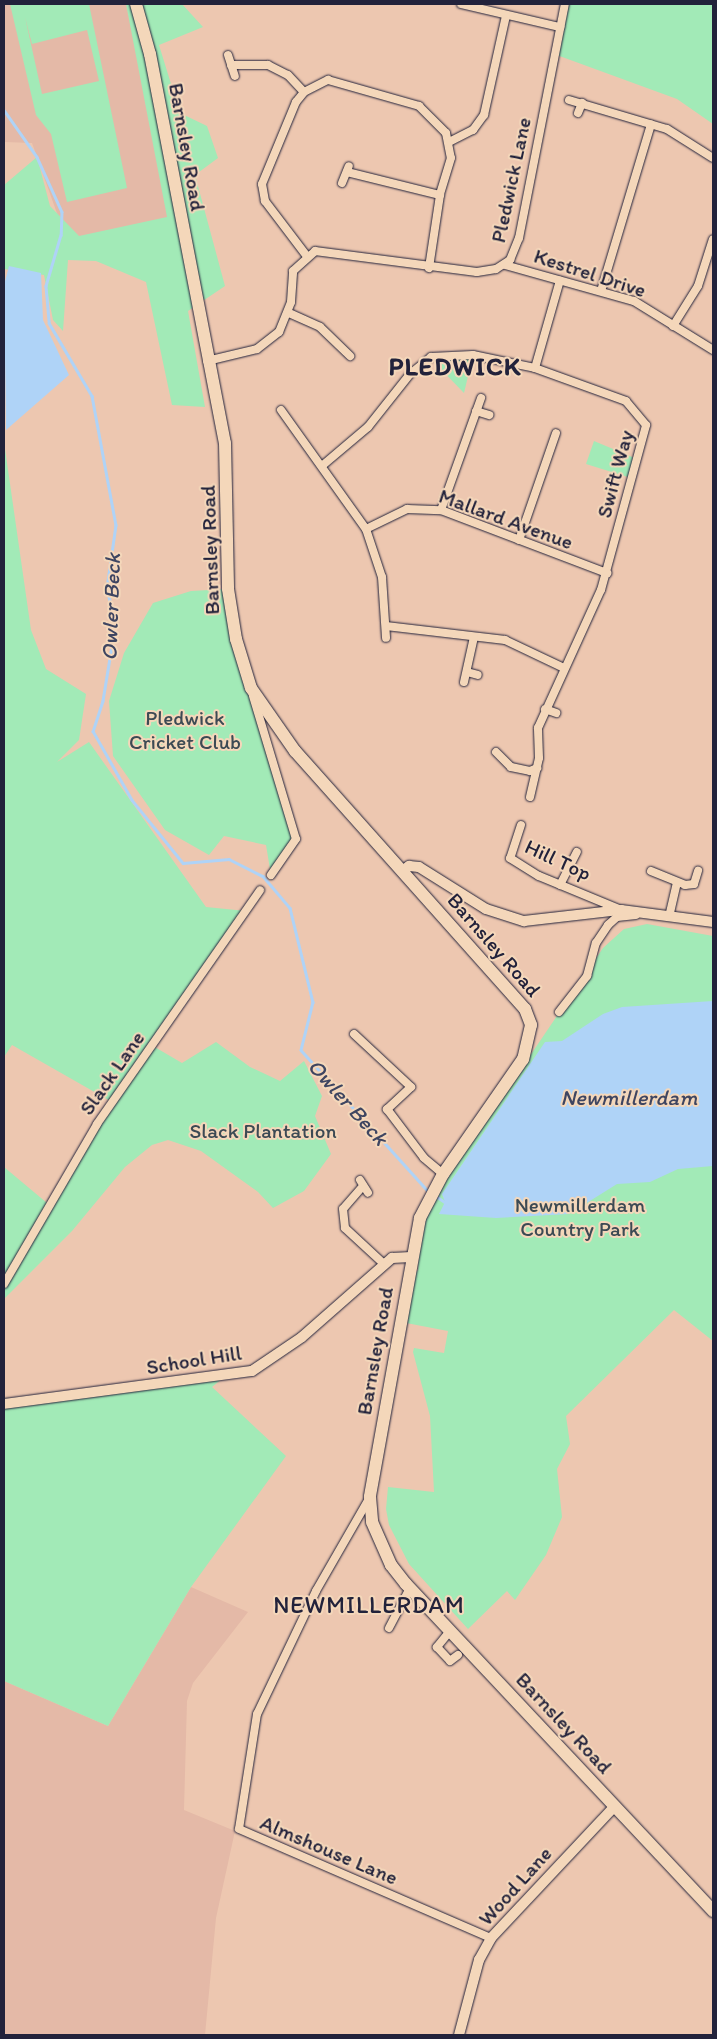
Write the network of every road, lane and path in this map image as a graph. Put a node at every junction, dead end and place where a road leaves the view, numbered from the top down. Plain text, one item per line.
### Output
1 (136, 4) edge
2 (461, 4) edge
3 (565, 4) edge
4 (506, 16) junction
5 (560, 27) junction
6 (228, 55) dead end
7 (231, 65) junction
8 (235, 76) dead end
9 (304, 92) junction
10 (569, 100) dead end
11 (582, 103) junction
12 (578, 113) dead end
13 (651, 124) junction
14 (449, 142) junction
15 (713, 158) edge
16 (342, 183) dead end
17 (440, 195) junction
18 (713, 239) edge
19 (306, 255) junction
20 (711, 260) edge
21 (505, 265) junction
22 (430, 268) junction
23 (560, 280) junction
24 (601, 291) junction
25 (289, 313) junction
26 (673, 326) junction
27 (713, 350) edge
28 (350, 356) dead end
29 (207, 361) junction
30 (535, 368) junction
31 (481, 398) dead end
32 (281, 410) dead end
33 (476, 411) junction
34 (488, 416) dead end
35 (556, 433) dead end
36 (323, 465) junction
37 (441, 510) junction
38 (366, 529) junction
39 (519, 540) junction
40 (607, 573) junction
41 (386, 626) junction
42 (474, 636) junction
43 (386, 638) dead end
44 (564, 668) junction
45 (467, 672) junction
46 (478, 675) dead end
47 (464, 682) dead end
48 (252, 688) junction
49 (545, 708) junction
50 (556, 713) dead end
51 (496, 752) dead end
52 (537, 768) junction
53 (530, 797) dead end
54 (521, 825) dead end
55 (577, 852) dead end
56 (402, 871) junction
57 (651, 871) dead end
58 (698, 871) dead end
59 (271, 875) dead end
60 (678, 883) junction
61 (560, 885) junction
62 (260, 890) dead end
63 (621, 910) junction
64 (641, 914) junction
65 (669, 917) junction
66 (713, 922) edge
67 (559, 1012) dead end
68 (354, 1034) dead end
69 (443, 1174) junction
70 (364, 1186) dead end
71 (410, 1257) junction
72 (385, 1265) junction
73 (4, 1284) edge
74 (4, 1404) edge
75 (370, 1496) junction
76 (410, 1588) junction
77 (389, 1628) dead end
78 (450, 1631) junction
79 (458, 1655) dead end
80 (614, 1806) junction
81 (713, 1911) edge
82 (491, 1938) junction
83 (459, 2035) edge

1 - 29 main road, Barnsley Road
2 - 4 street
3 - 5 street, Pledwick Lane
4 - 5 street
4 - 14 street
5 - 21 street, Pledwick Lane
6 - 7 street
7 - 8 street
7 - 9 street
9 - 14 street
9 - 19 street
10 - 11 street
11 - 12 street
11 - 13 street
13 - 15 street
13 - 24 street
14 - 17 street
16 - 17 street
17 - 22 street
18 - 20 street
19 - 22 street, Pledwick Lane
19 - 25 street
20 - 26 street
21 - 22 street, Pledwick Lane
21 - 23 street, Kestrel Drive
23 - 24 street, Kestrel Drive
23 - 30 street
24 - 26 street, Kestrel Drive
25 - 28 street
25 - 29 street
26 - 27 street, Kestrel Drive
29 - 48 main road, Barnsley Road
30 - 36 street, Swift Way
30 - 40 street, Swift Way
31 - 33 street
32 - 36 street
33 - 34 street
33 - 37 street
35 - 39 street
36 - 38 street
37 - 38 street, Mallard Avenue
37 - 39 street, Mallard Avenue
38 - 41 street
39 - 40 street, Mallard Avenue
40 - 44 street, Swift Way
41 - 42 street
41 - 43 street
42 - 44 street
42 - 45 street
44 - 49 street, Swift Way
45 - 46 street
45 - 47 street
48 - 56 main road, Barnsley Road
48 - 59 street
49 - 50 street
49 - 52 street, Swift Way
51 - 52 street
52 - 53 street, Swift Way
54 - 61 street, Hill Top
55 - 61 street
56 - 63 street
56 - 69 main road, Barnsley Road
57 - 60 street
58 - 60 street
60 - 65 street
61 - 63 street, Hill Top
62 - 73 street, Slack Lane
63 - 64 street
64 - 65 street
64 - 67 street
65 - 66 street
68 - 69 street
69 - 71 main road, Barnsley Road
70 - 72 street
71 - 72 street, School Hill
71 - 75 main road, Barnsley Road
72 - 74 street, School Hill
75 - 76 main road, Barnsley Road
75 - 82 street, Almshouse Lane
76 - 77 street
76 - 78 main road, Barnsley Road
78 - 79 street
78 - 80 main road, Barnsley Road
80 - 81 main road, Barnsley Road
80 - 82 street, Wood Lane
82 - 83 street, Wood Lane

